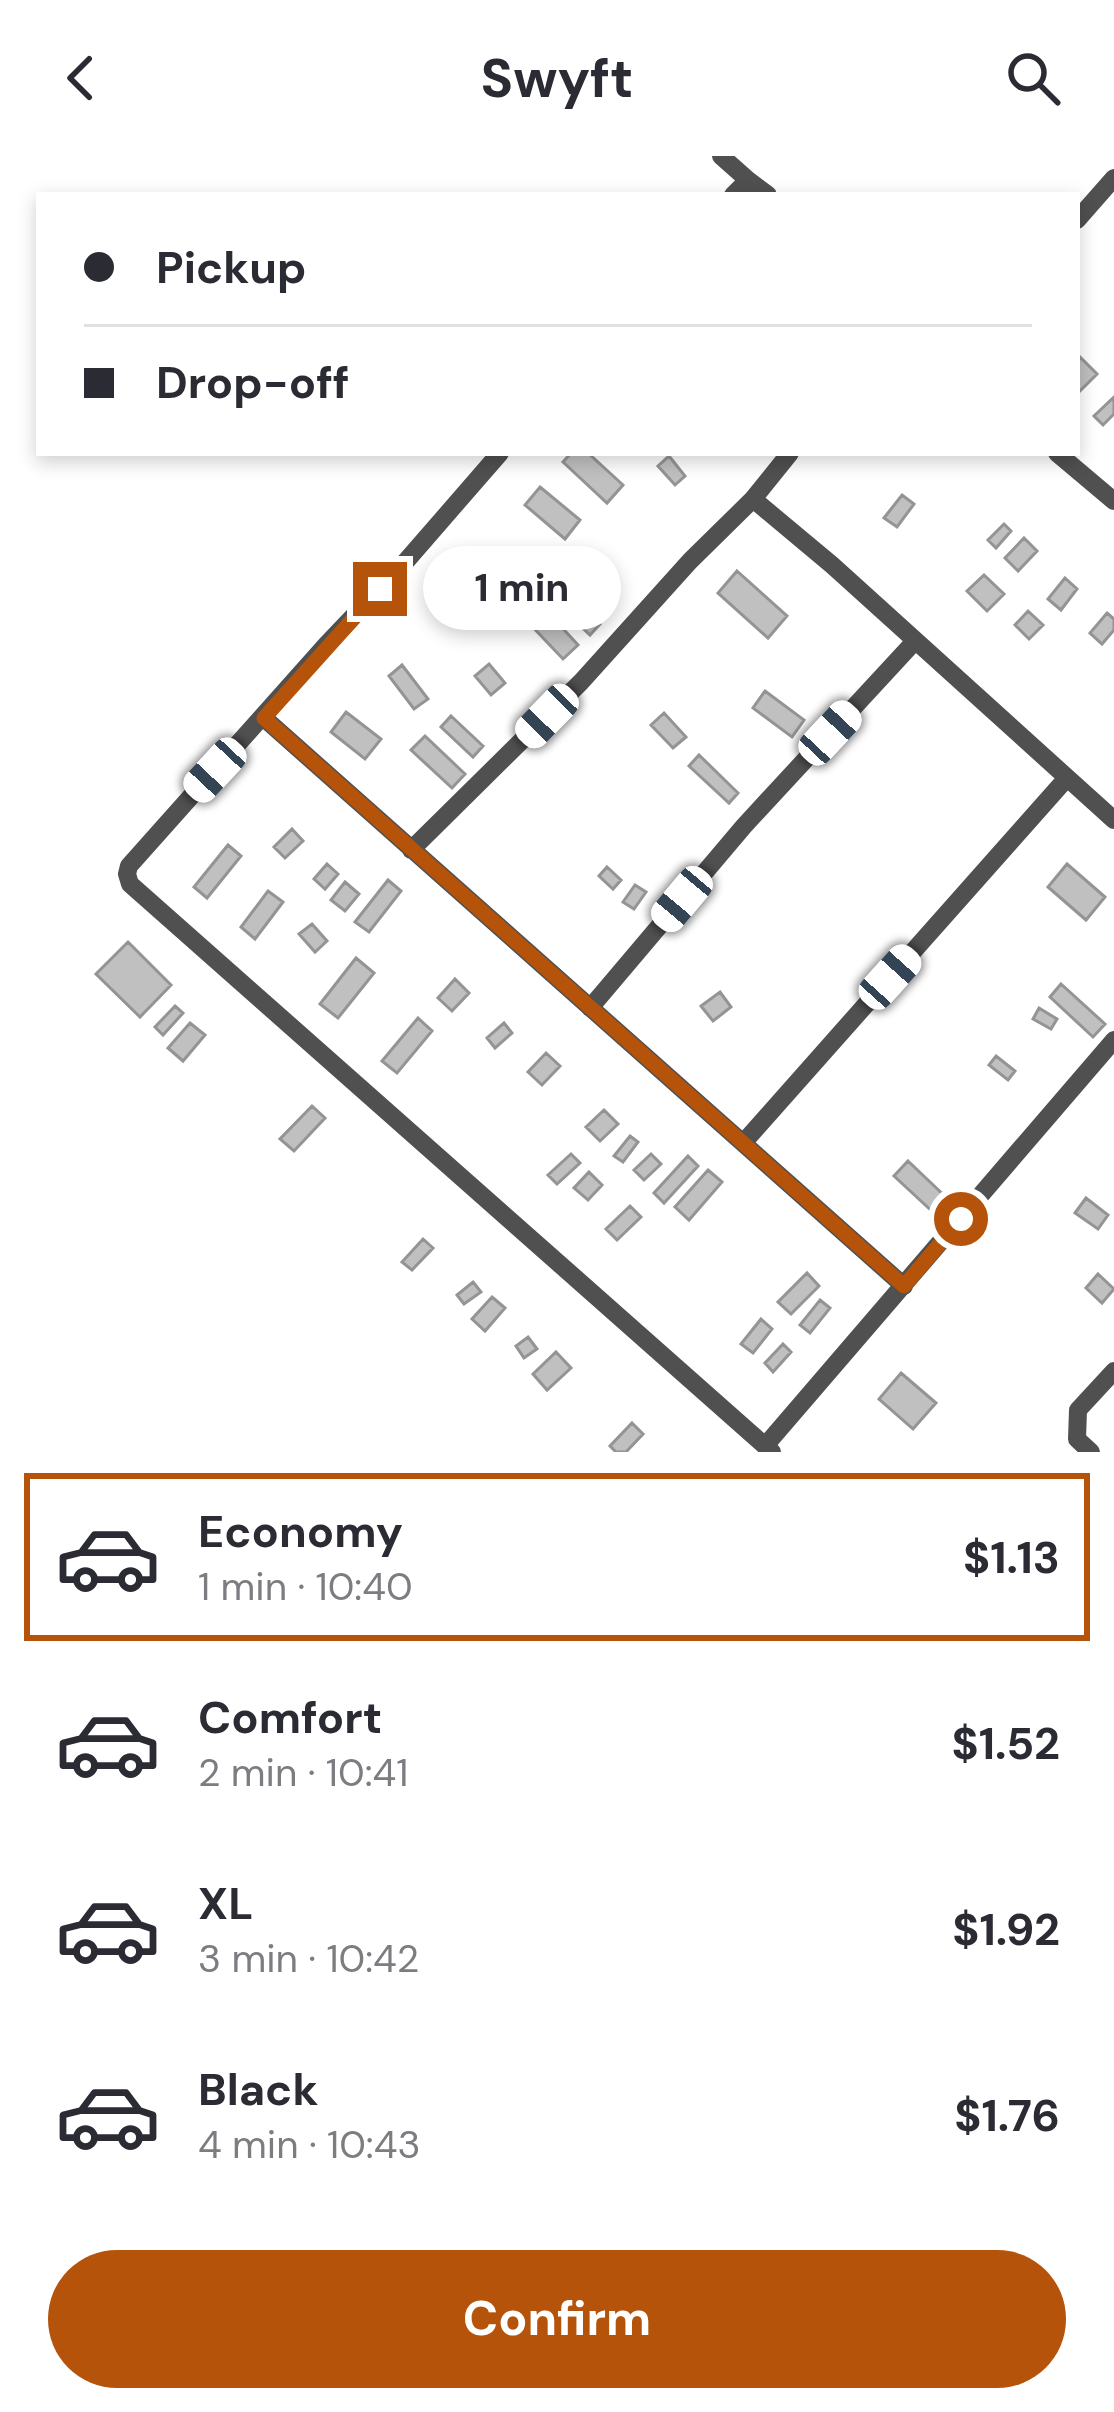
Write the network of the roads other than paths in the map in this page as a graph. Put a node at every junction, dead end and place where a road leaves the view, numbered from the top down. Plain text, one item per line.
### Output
1 (721, 156) edge
2 (1114, 178) edge
3 (748, 180) junction
4 (736, 192) edge
5 (764, 192) edge
6 (1080, 217) edge
7 (497, 456) edge
8 (788, 456) edge
9 (1062, 456) edge
10 (753, 499) junction
11 (1114, 500) edge
12 (915, 640) junction
13 (264, 718) junction
14 (1066, 779) junction
15 (1114, 820) edge
16 (412, 850) junction
17 (590, 1008) junction
18 (1114, 1040) edge
19 (744, 1142) junction
20 (904, 1286) junction
21 (1114, 1371) edge
22 (768, 1449) edge
23 (1090, 1452) edge

1 - 3 street
2 - 6 street
3 - 4 street
3 - 5 street
7 - 13 street
8 - 10 street
9 - 11 street
10 - 12 street
10 - 16 street
12 - 14 street
12 - 17 street
13 - 16 street
13 - 22 street
14 - 15 street
14 - 19 street
16 - 17 street
17 - 19 street
18 - 20 street
19 - 20 street
20 - 22 street
21 - 23 street

